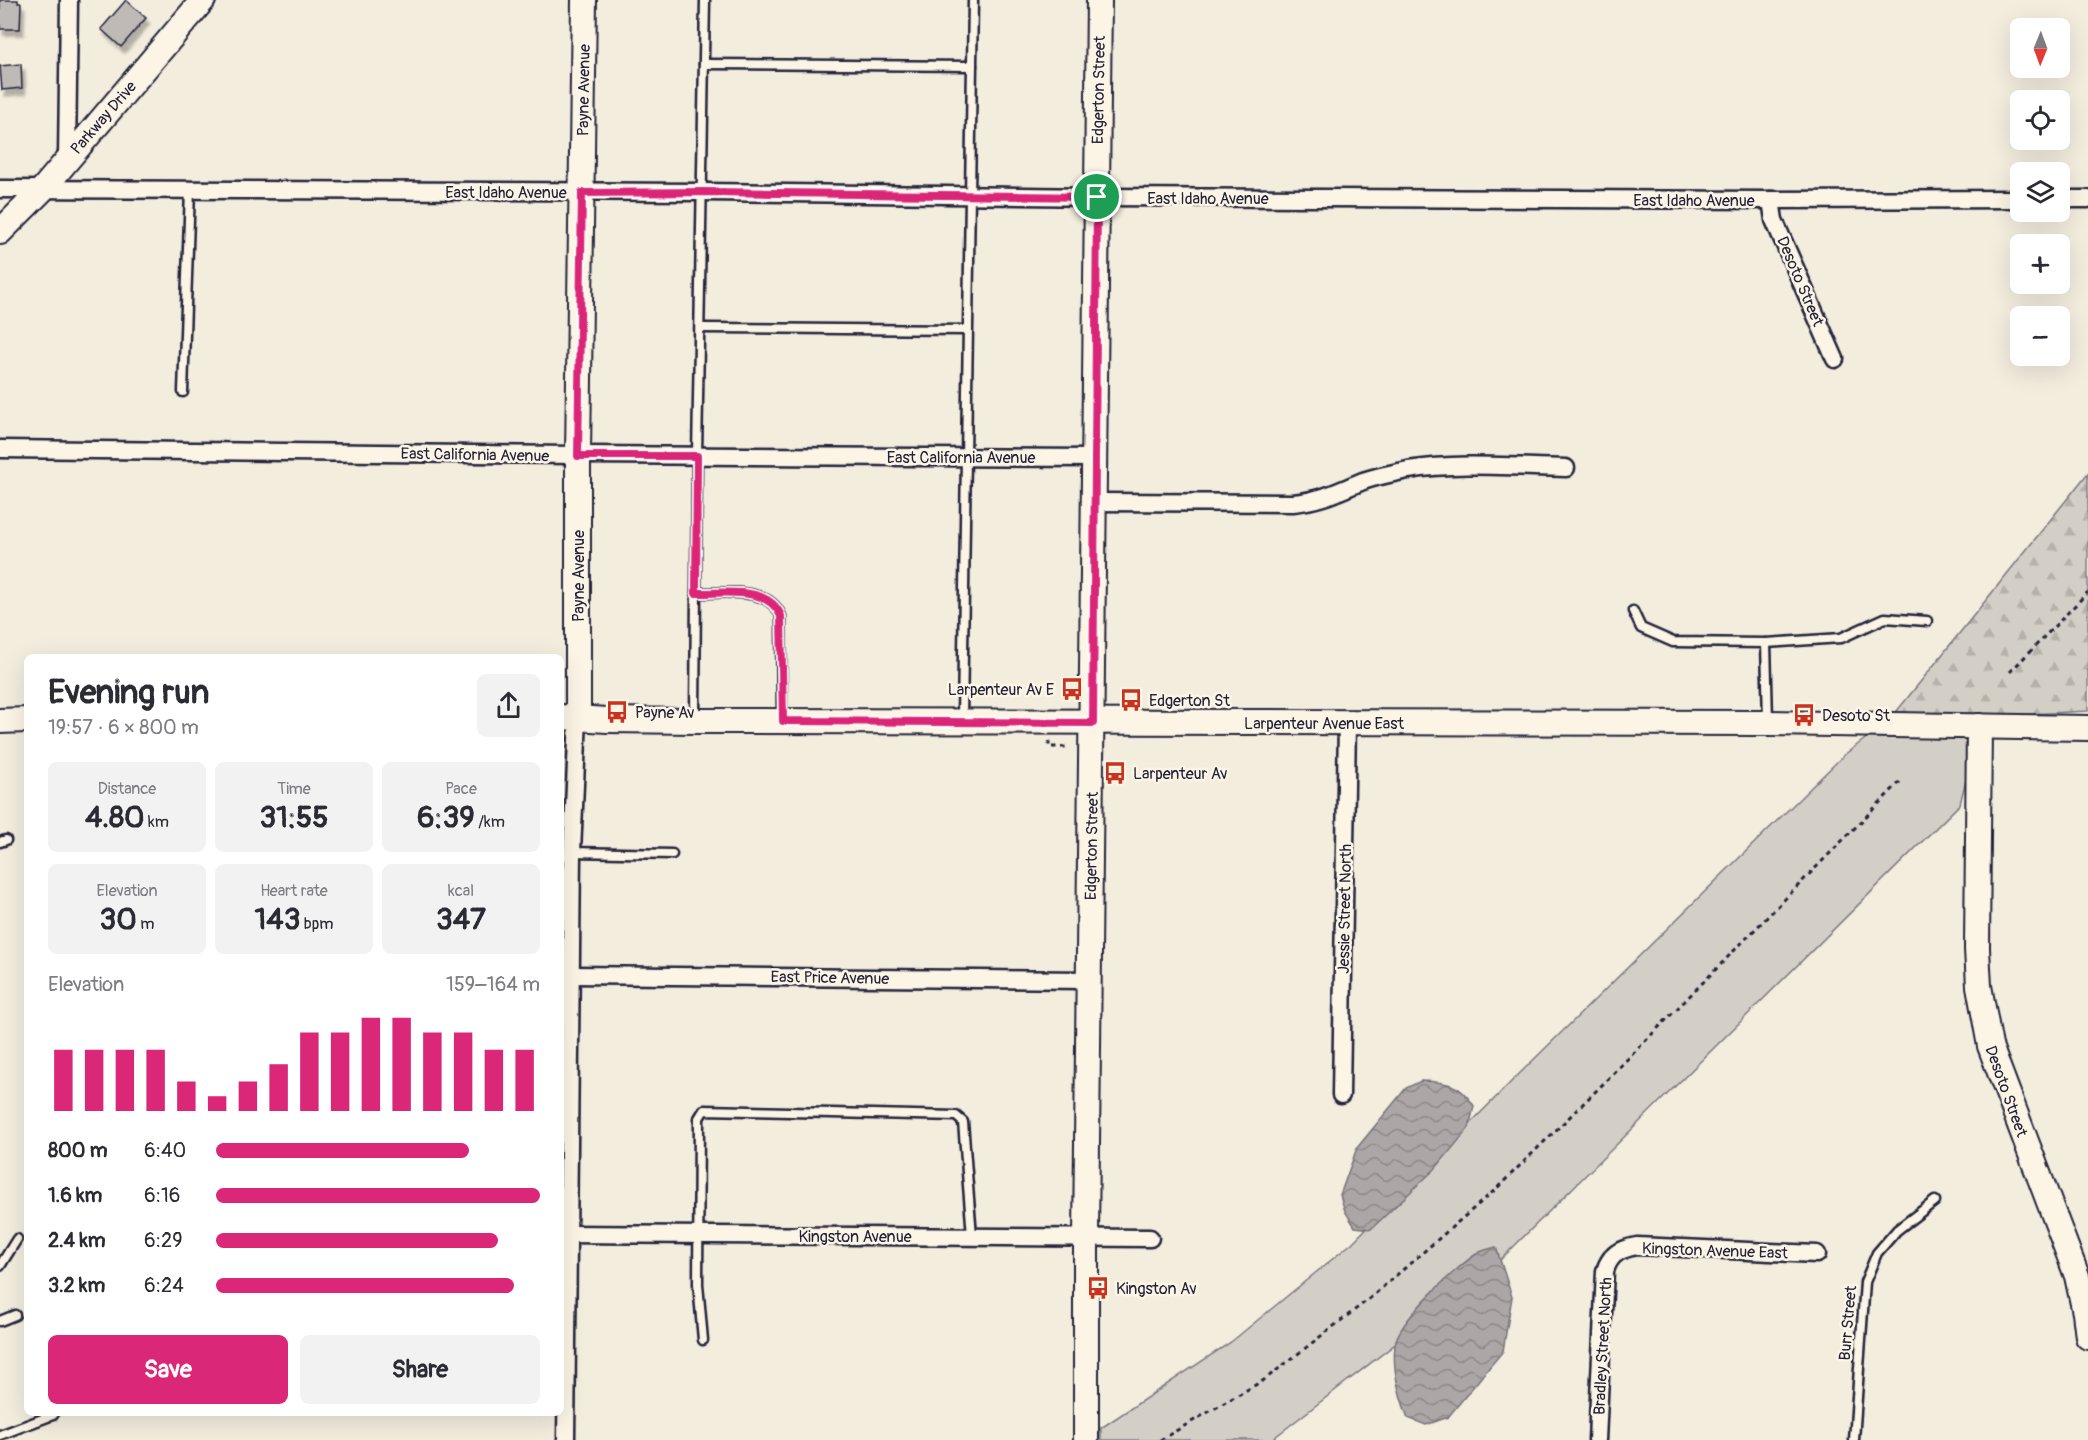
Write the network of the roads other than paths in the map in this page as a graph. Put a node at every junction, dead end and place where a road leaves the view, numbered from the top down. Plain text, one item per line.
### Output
1 (69, 0) edge
2 (203, 0) edge
3 (584, 0) edge
4 (705, 0) edge
5 (973, 0) edge
6 (1100, 0) edge
7 (704, 64) junction
8 (972, 66) junction
9 (68, 158) junction
10 (0, 189) edge
11 (42, 190) junction
12 (190, 190) junction
13 (702, 192) junction
14 (582, 193) junction
15 (969, 195) junction
16 (1097, 197) junction
17 (2010, 199) edge
18 (2070, 199) edge
19 (2088, 199) edge
20 (1771, 200) junction
21 (0, 232) edge
22 (700, 328) junction
23 (967, 330) junction
24 (1835, 360) dead end
25 (183, 392) dead end
26 (0, 449) edge
27 (578, 456) junction
28 (697, 456) junction
29 (966, 457) junction
30 (1094, 458) junction
31 (1566, 468) dead end
32 (1094, 502) junction
33 (696, 593) junction
34 (1633, 611) dead end
35 (1927, 621) dead end
36 (1766, 643) junction
37 (570, 718) edge
38 (24, 720) edge
39 (0, 721) edge
40 (695, 721) junction
41 (783, 721) junction
42 (962, 722) junction
43 (1093, 723) junction
44 (1347, 723) junction
45 (1768, 723) junction
46 (1979, 726) junction
47 (2088, 728) edge
48 (572, 852) junction
49 (672, 854) dead end
50 (572, 975) junction
51 (1089, 980) junction
52 (1341, 1095) dead end
53 (565, 1100) edge
54 (1935, 1201) dead end
55 (565, 1233) edge
56 (699, 1235) junction
57 (972, 1236) junction
58 (1086, 1238) junction
59 (1150, 1238) dead end
60 (17, 1239) dead end
61 (1614, 1253) joint
62 (1817, 1254) dead end
63 (0, 1266) edge
64 (15, 1315) dead end
65 (0, 1321) edge
66 (2088, 1337) edge
67 (703, 1340) dead end
68 (50, 1416) edge
69 (0, 1435) edge
70 (566, 1440) edge
71 (1086, 1440) edge
72 (1598, 1440) edge
73 (1854, 1440) edge

1 - 9 street
2 - 9 street, Parkway Drive
3 - 14 street, Payne Avenue
4 - 7 lane
5 - 8 lane
6 - 16 street, Edgerton Street
7 - 8 lane
7 - 13 lane
8 - 15 lane
9 - 11 street, Parkway Drive
10 - 11 street, East Idaho Avenue
11 - 12 street, East Idaho Avenue
11 - 21 street, Parkway Drive
12 - 14 street, East Idaho Avenue
12 - 25 lane
13 - 14 street, East Idaho Avenue
13 - 15 street, East Idaho Avenue
13 - 22 lane
14 - 27 street, Payne Avenue
15 - 16 street, East Idaho Avenue
15 - 23 lane
16 - 20 street, East Idaho Avenue
16 - 30 street, Edgerton Street
17 - 20 street, East Idaho Avenue
18 - 19 street
20 - 24 street, Desoto Street
22 - 23 lane
22 - 28 lane
23 - 29 lane
26 - 27 street, East California Avenue
27 - 28 street, East California Avenue
27 - 37 street, Payne Avenue
28 - 29 street, East California Avenue
28 - 33 lane
29 - 30 street, East California Avenue
29 - 42 lane
30 - 32 street, Edgerton Street
31 - 32 street
32 - 43 street, Edgerton Street
33 - 40 lane
33 - 41 lane
34 - 36 lane
35 - 36 lane
36 - 45 lane
37 - 40 street, Larpenteur Avenue East
37 - 48 street, Payne Avenue
38 - 39 street
40 - 41 street, Larpenteur Avenue East
41 - 42 street, Larpenteur Avenue East
42 - 43 street, Larpenteur Avenue East
43 - 44 street, Larpenteur Avenue East
43 - 51 street, Edgerton Street
44 - 45 street, Larpenteur Avenue East
44 - 52 street, Jessie Street North
45 - 46 street, Larpenteur Avenue East
46 - 47 street, Larpenteur Avenue East
46 - 66 street, Desoto Street
48 - 49 lane
48 - 50 street, Payne Avenue
50 - 51 street, East Price Avenue
50 - 53 street, Payne Avenue
51 - 58 street, Edgerton Street
53 - 55 street, Payne Avenue
54 - 73 lane, Burr Street
55 - 56 street, Kingston Avenue
55 - 70 street, Payne Avenue
56 - 57 street, Kingston Avenue
56 - 57 lane
56 - 67 lane
57 - 58 street, Kingston Avenue
58 - 59 street, Kingston Avenue
58 - 71 street, Edgerton Street
60 - 63 lane
61 - 62 street, Kingston Avenue East
61 - 72 street, Bradley Street North
64 - 65 lane
68 - 69 lane

